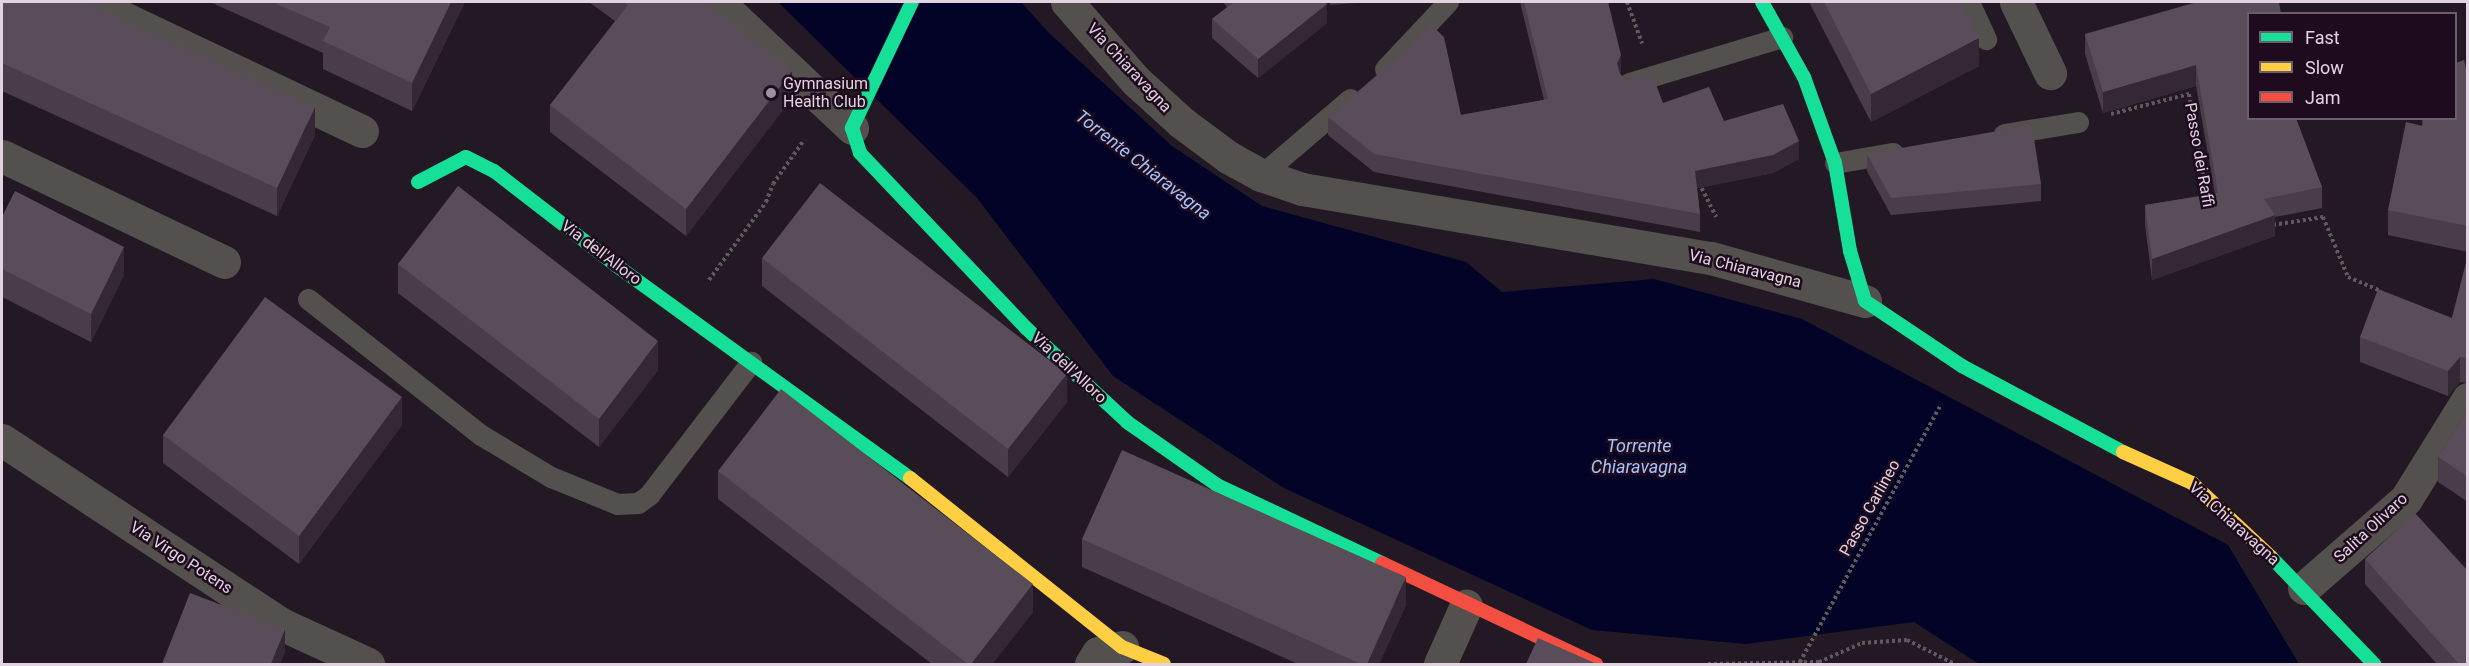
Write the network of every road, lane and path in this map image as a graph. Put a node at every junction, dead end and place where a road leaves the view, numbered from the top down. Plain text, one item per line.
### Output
1 (90, 2) edge
2 (718, 2) edge
3 (912, 2) edge
4 (1067, 2) edge
5 (1448, 2) edge
6 (1627, 2) edge
7 (1762, 2) edge
8 (1969, 2) edge
9 (2016, 2) edge
10 (1782, 37) junction
11 (1986, 39) dead end
12 (2050, 73) dead end
13 (1654, 75) junction
14 (1629, 83) edge
15 (856, 115) junction
16 (2078, 122) joint
17 (362, 131) dead end
18 (1985, 137) edge
19 (1916, 149) edge
20 (2, 156) edge
21 (1835, 163) junction
22 (1261, 175) junction
23 (1696, 176) edge
24 (418, 183) dead end
25 (2209, 211) edge
26 (2268, 226) edge
27 (224, 262) dead end
28 (1744, 267) junction
29 (2391, 296) edge
30 (308, 298) dead end
31 (1865, 301) junction
32 (687, 316) junction
33 (751, 362) junction
34 (1962, 366) junction
35 (2468, 399) edge
36 (2, 440) edge
37 (2304, 588) junction
38 (1466, 606) junction
39 (1097, 657) edge
40 (1800, 662) junction
41 (368, 664) edge
42 (1164, 664) edge
43 (1440, 664) edge
44 (1596, 664) edge
45 (1708, 664) edge
46 (1954, 664) edge
47 (2374, 664) edge

1 - 17 street
2 - 15 street
3 - 15 street
4 - 22 street, Via Chiaravagna
5 - 22 lane
6 - 13 path
7 - 10 street
8 - 11 lane
9 - 12 street
10 - 13 lane
10 - 21 street
13 - 14 lane
15 - 32 path
15 - 38 street, Via dell'Alloro
16 - 18 lane
16 - 25 path, Passo dei Raffi
19 - 21 lane
20 - 27 street
21 - 31 street
22 - 28 street, Via Chiaravagna
23 - 28 path
24 - 32 street, Via dell'Alloro
26 - 29 path
28 - 31 street, Via Chiaravagna
30 - 33 lane
31 - 34 street, Via Chiaravagna
32 - 33 street, Via dell'Alloro
33 - 39 street, Via dell'Alloro
34 - 37 street, Via Chiaravagna
34 - 40 path, Passo Carlineo
35 - 37 street, Salita Olivaro
36 - 41 street, Via Virgo Potens
37 - 47 street, Via Chiaravagna
38 - 43 street
38 - 44 street, Via dell'Alloro
39 - 42 street, Via dell'Alloro
40 - 45 path
40 - 46 path

